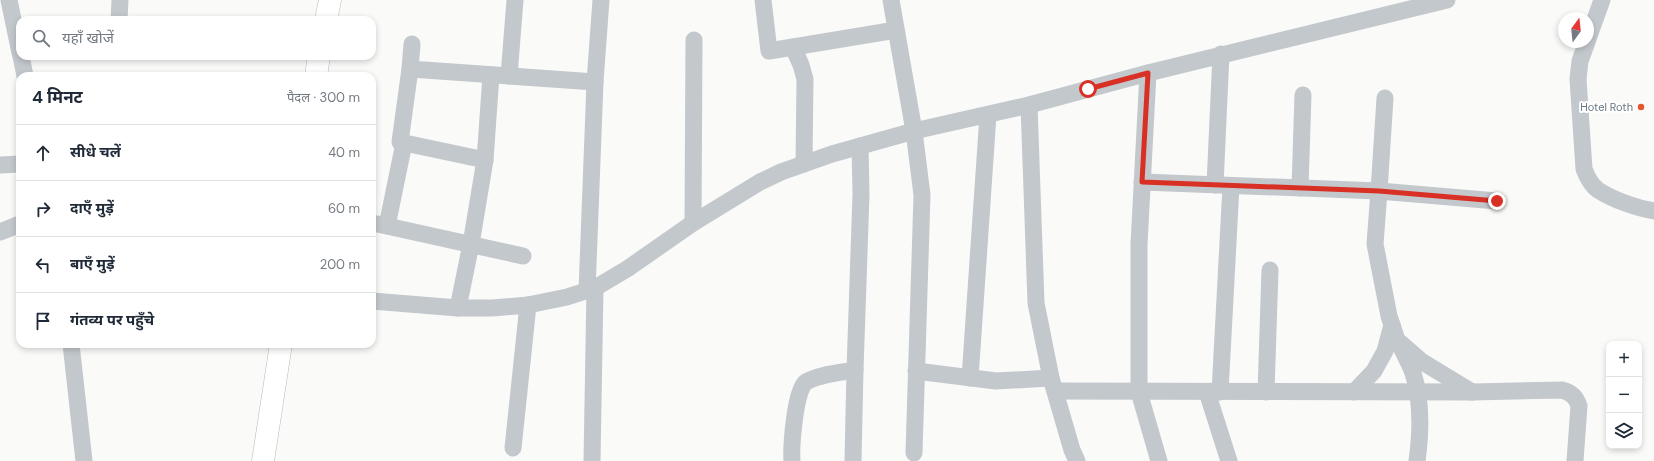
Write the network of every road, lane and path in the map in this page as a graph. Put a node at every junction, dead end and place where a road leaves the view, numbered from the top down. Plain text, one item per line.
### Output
1 (9, 0) edge
2 (120, 0) edge
3 (515, 0) edge
4 (601, 0) edge
5 (763, 0) edge
6 (891, 0) edge
7 (1447, 0) edge
8 (1602, 0) edge
9 (119, 16) edge
10 (1594, 22) edge
11 (16, 26) edge
12 (896, 30) junction
13 (694, 40) dead end
14 (412, 44) dead end
15 (793, 47) junction
16 (1585, 48) edge
17 (1222, 54) junction
18 (22, 60) edge
19 (318, 60) edge
20 (410, 69) junction
21 (24, 72) edge
22 (317, 72) edge
23 (1148, 73) junction
24 (491, 75) junction
25 (509, 76) junction
26 (595, 82) junction
27 (1303, 94) dead end
28 (1385, 98) dead end
29 (1028, 105) junction
30 (988, 115) junction
31 (914, 132) junction
32 (404, 143) junction
33 (860, 146) junction
34 (484, 160) junction
35 (16, 164) edge
36 (804, 164) junction
37 (0, 165) edge
38 (1142, 182) junction
39 (1223, 185) junction
40 (1300, 188) junction
41 (1379, 191) junction
42 (1497, 201) dead end
43 (1654, 211) edge
44 (693, 223) junction
45 (380, 225) edge
46 (16, 226) edge
47 (0, 232) edge
48 (471, 244) junction
49 (523, 256) dead end
50 (1270, 270) dead end
51 (591, 289) junction
52 (376, 301) edge
53 (528, 305) junction
54 (458, 308) junction
55 (1395, 333) junction
56 (71, 348) edge
57 (265, 348) edge
58 (280, 348) edge
59 (855, 370) junction
60 (916, 371) junction
61 (970, 378) junction
62 (1053, 384) junction
63 (1139, 392) junction
64 (1214, 392) junction
65 (1266, 392) junction
66 (1354, 392) junction
67 (1418, 392) junction
68 (1472, 392) junction
69 (513, 448) dead end
70 (914, 453) dead end
71 (84, 461) edge
72 (248, 461) edge
73 (263, 461) edge
74 (592, 461) edge
75 (792, 461) edge
76 (853, 461) edge
77 (1077, 461) edge
78 (1159, 461) edge
79 (1229, 461) edge
80 (1417, 461) edge
81 (1575, 461) edge

1 - 11 street
2 - 9 street
3 - 25 street
4 - 26 street
5 - 15 street
6 - 12 street
7 - 17 street
8 - 10 street
12 - 15 street
12 - 31 street
13 - 44 street
14 - 20 street
15 - 36 street
16 - 43 street
17 - 23 street
17 - 39 street
18 - 21 street
19 - 22 main road
20 - 24 street
20 - 32 street
23 - 29 street
23 - 38 street
24 - 25 street
24 - 34 street
25 - 26 street
26 - 51 street
27 - 40 street
28 - 41 street
29 - 30 street
29 - 62 street
30 - 31 street
30 - 61 street
31 - 33 street
31 - 60 street
32 - 34 street
32 - 45 street
33 - 36 street
33 - 59 street
34 - 48 street
35 - 37 street
36 - 44 street
38 - 39 street
38 - 63 street
39 - 40 street
39 - 64 street
40 - 41 street
41 - 42 street
41 - 55 street
44 - 51 street
45 - 48 street
46 - 47 street
48 - 49 street
48 - 54 street
50 - 65 street
51 - 53 street
51 - 74 street
52 - 54 street
53 - 54 street
53 - 69 street
55 - 66 street
55 - 67 street
55 - 68 street
56 - 71 street
57 - 72 main road
58 - 73 main road
59 - 75 street
59 - 76 street
60 - 61 street
60 - 70 street
61 - 62 street
62 - 63 street
62 - 77 street
63 - 64 street
63 - 78 street
64 - 65 street
64 - 79 street
65 - 66 street
66 - 67 street
67 - 68 street
67 - 80 street
68 - 81 street

